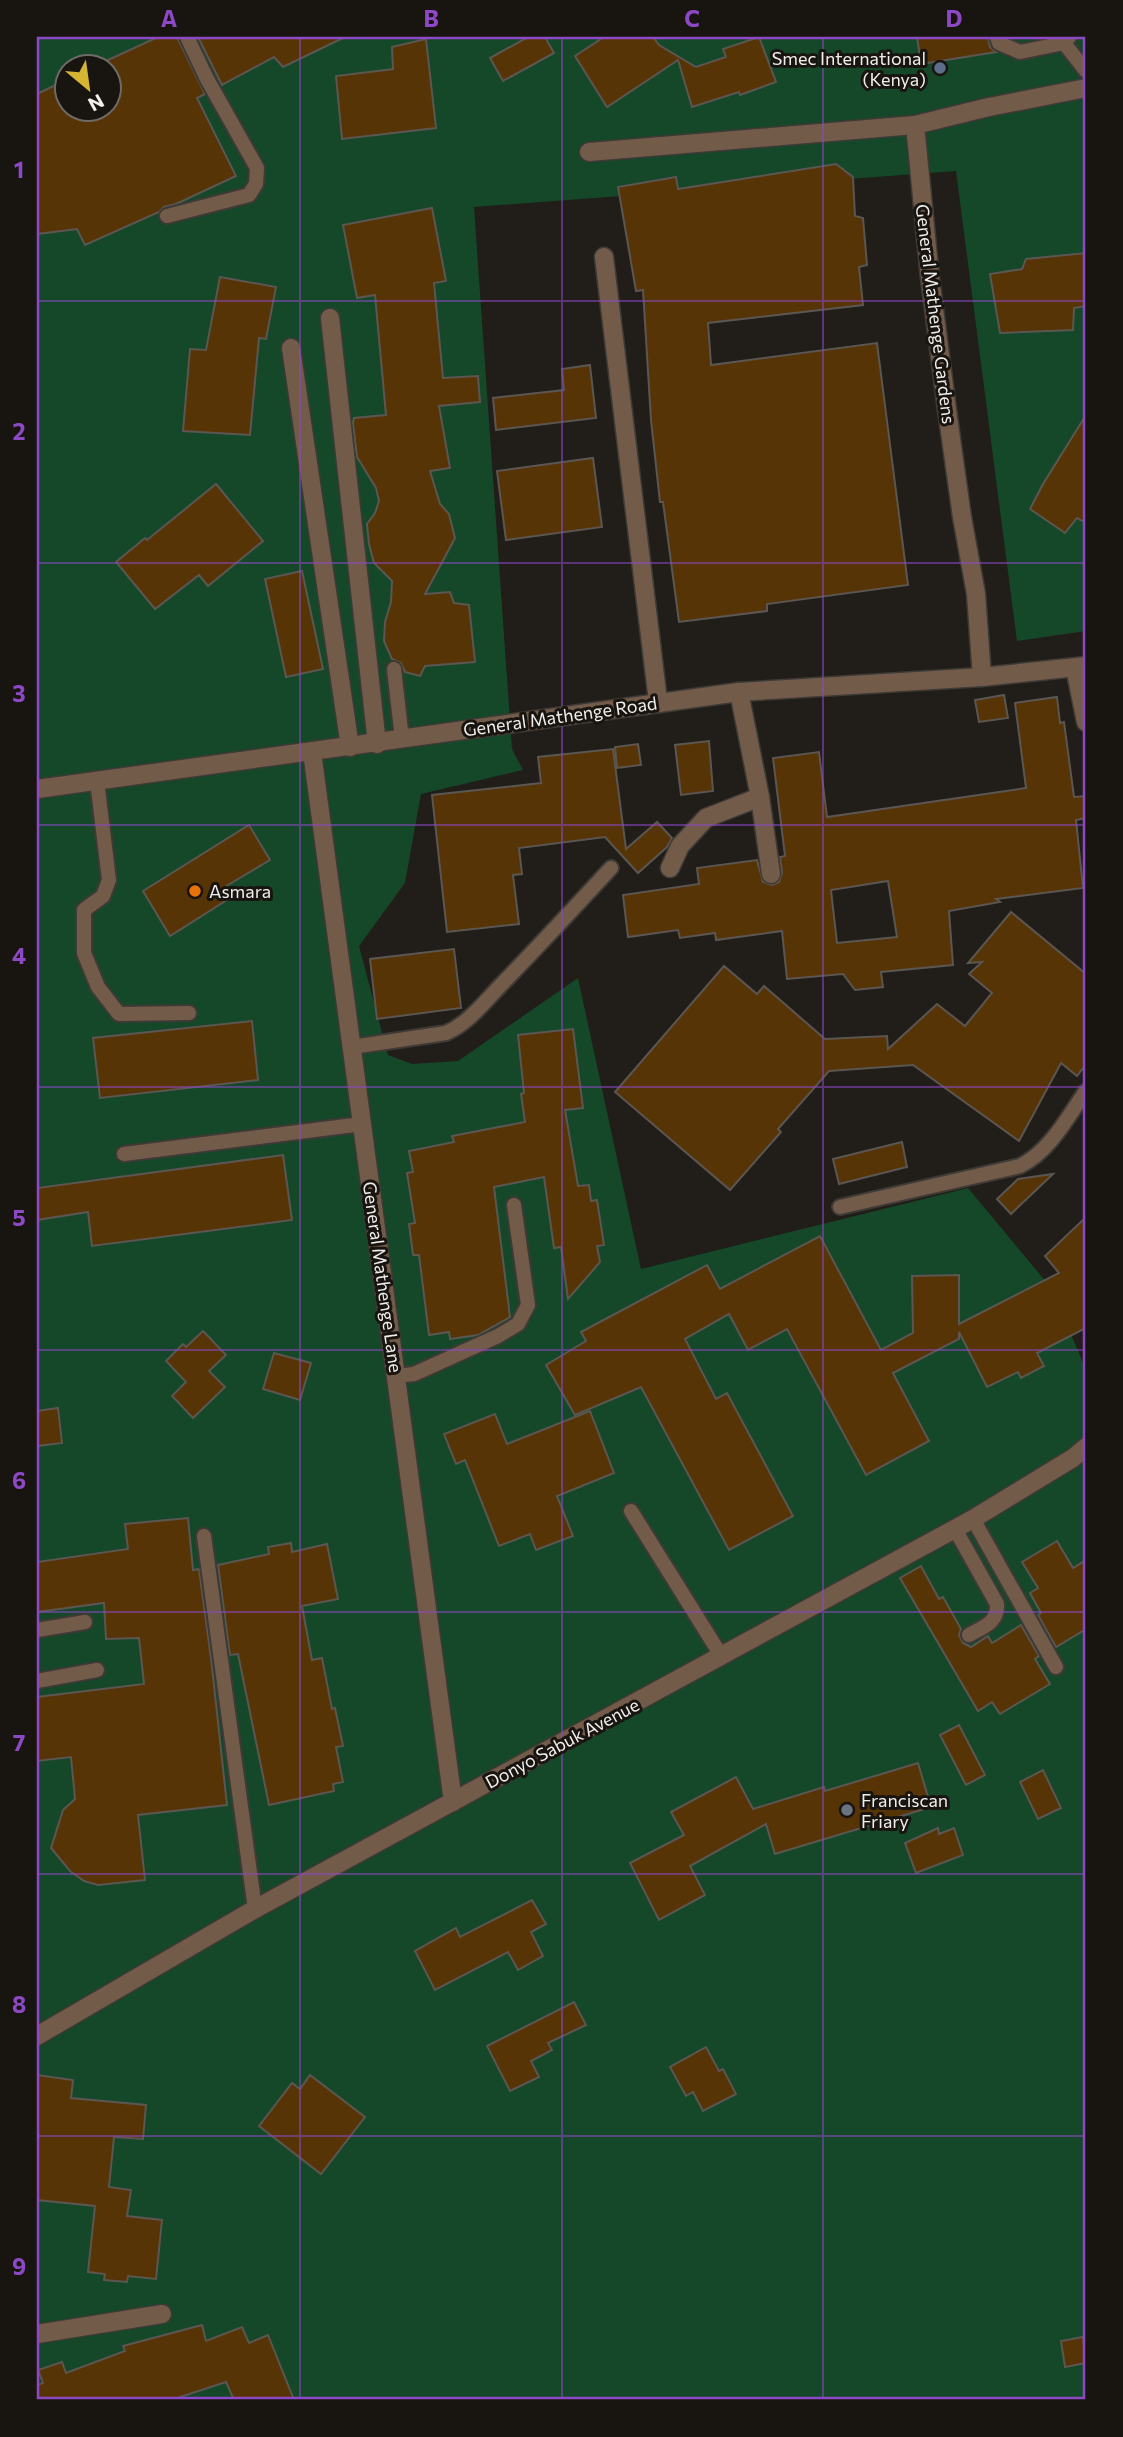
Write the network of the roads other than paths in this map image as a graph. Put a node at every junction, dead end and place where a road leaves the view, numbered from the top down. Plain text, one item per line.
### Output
1 (187, 37) edge
2 (996, 37) edge
3 (1067, 40) edge
4 (1086, 71) edge
5 (1086, 88) edge
6 (915, 125) junction
7 (589, 152) dead end
8 (167, 216) dead end
9 (604, 257) dead end
10 (330, 318) dead end
11 (291, 348) dead end
12 (1081, 667) edge
13 (394, 669) dead end
14 (982, 677) junction
15 (738, 692) junction
16 (658, 701) junction
17 (1086, 722) edge
18 (402, 739) junction
19 (377, 744) junction
20 (350, 747) junction
21 (312, 752) junction
22 (97, 782) junction
23 (37, 789) edge
24 (760, 797) junction
25 (611, 868) dead end
26 (670, 868) dead end
27 (771, 874) dead end
28 (189, 1013) dead end
29 (352, 1047) junction
30 (1086, 1091) edge
31 (362, 1125) junction
32 (124, 1154) dead end
33 (513, 1205) dead end
34 (840, 1207) dead end
35 (396, 1376) junction
36 (1086, 1447) edge
37 (631, 1511) dead end
38 (973, 1519) junction
39 (955, 1529) junction
40 (204, 1536) dead end
41 (85, 1622) dead end
42 (37, 1630) edge
43 (969, 1635) dead end
44 (722, 1657) junction
45 (1056, 1667) dead end
46 (97, 1670) dead end
47 (37, 1681) edge
48 (453, 1802) junction
49 (255, 1909) junction
50 (37, 2036) edge
51 (162, 2314) dead end
52 (37, 2334) edge

1 - 8 lane
2 - 3 lane
3 - 4 lane
5 - 6 street
6 - 7 street
6 - 14 street, General Mathenge Gardens
9 - 16 street
10 - 19 street
11 - 20 street
12 - 14 street, General Mathenge Road
12 - 17 street
13 - 18 lane
14 - 15 street, General Mathenge Road
15 - 16 street, General Mathenge Road
15 - 24 street
16 - 18 street, General Mathenge Road
18 - 19 street, General Mathenge Road
19 - 20 street, General Mathenge Road
20 - 21 street, General Mathenge Road
21 - 22 street, General Mathenge Road
21 - 29 street, General Mathenge Lane
22 - 23 street, General Mathenge Road
22 - 28 lane
24 - 26 street
24 - 27 street
25 - 29 lane
29 - 31 street, General Mathenge Lane
30 - 34 lane
31 - 32 lane
31 - 35 street, General Mathenge Lane
33 - 35 lane
35 - 48 street, General Mathenge Lane
36 - 38 street, Donyo Sabuk Avenue
37 - 44 lane
38 - 39 street, Donyo Sabuk Avenue
38 - 45 lane
39 - 43 lane
39 - 44 street, Donyo Sabuk Avenue
40 - 49 lane
41 - 42 lane
44 - 48 street, Donyo Sabuk Avenue
46 - 47 lane
48 - 49 street, Donyo Sabuk Avenue
49 - 50 street, Donyo Sabuk Avenue
51 - 52 street

